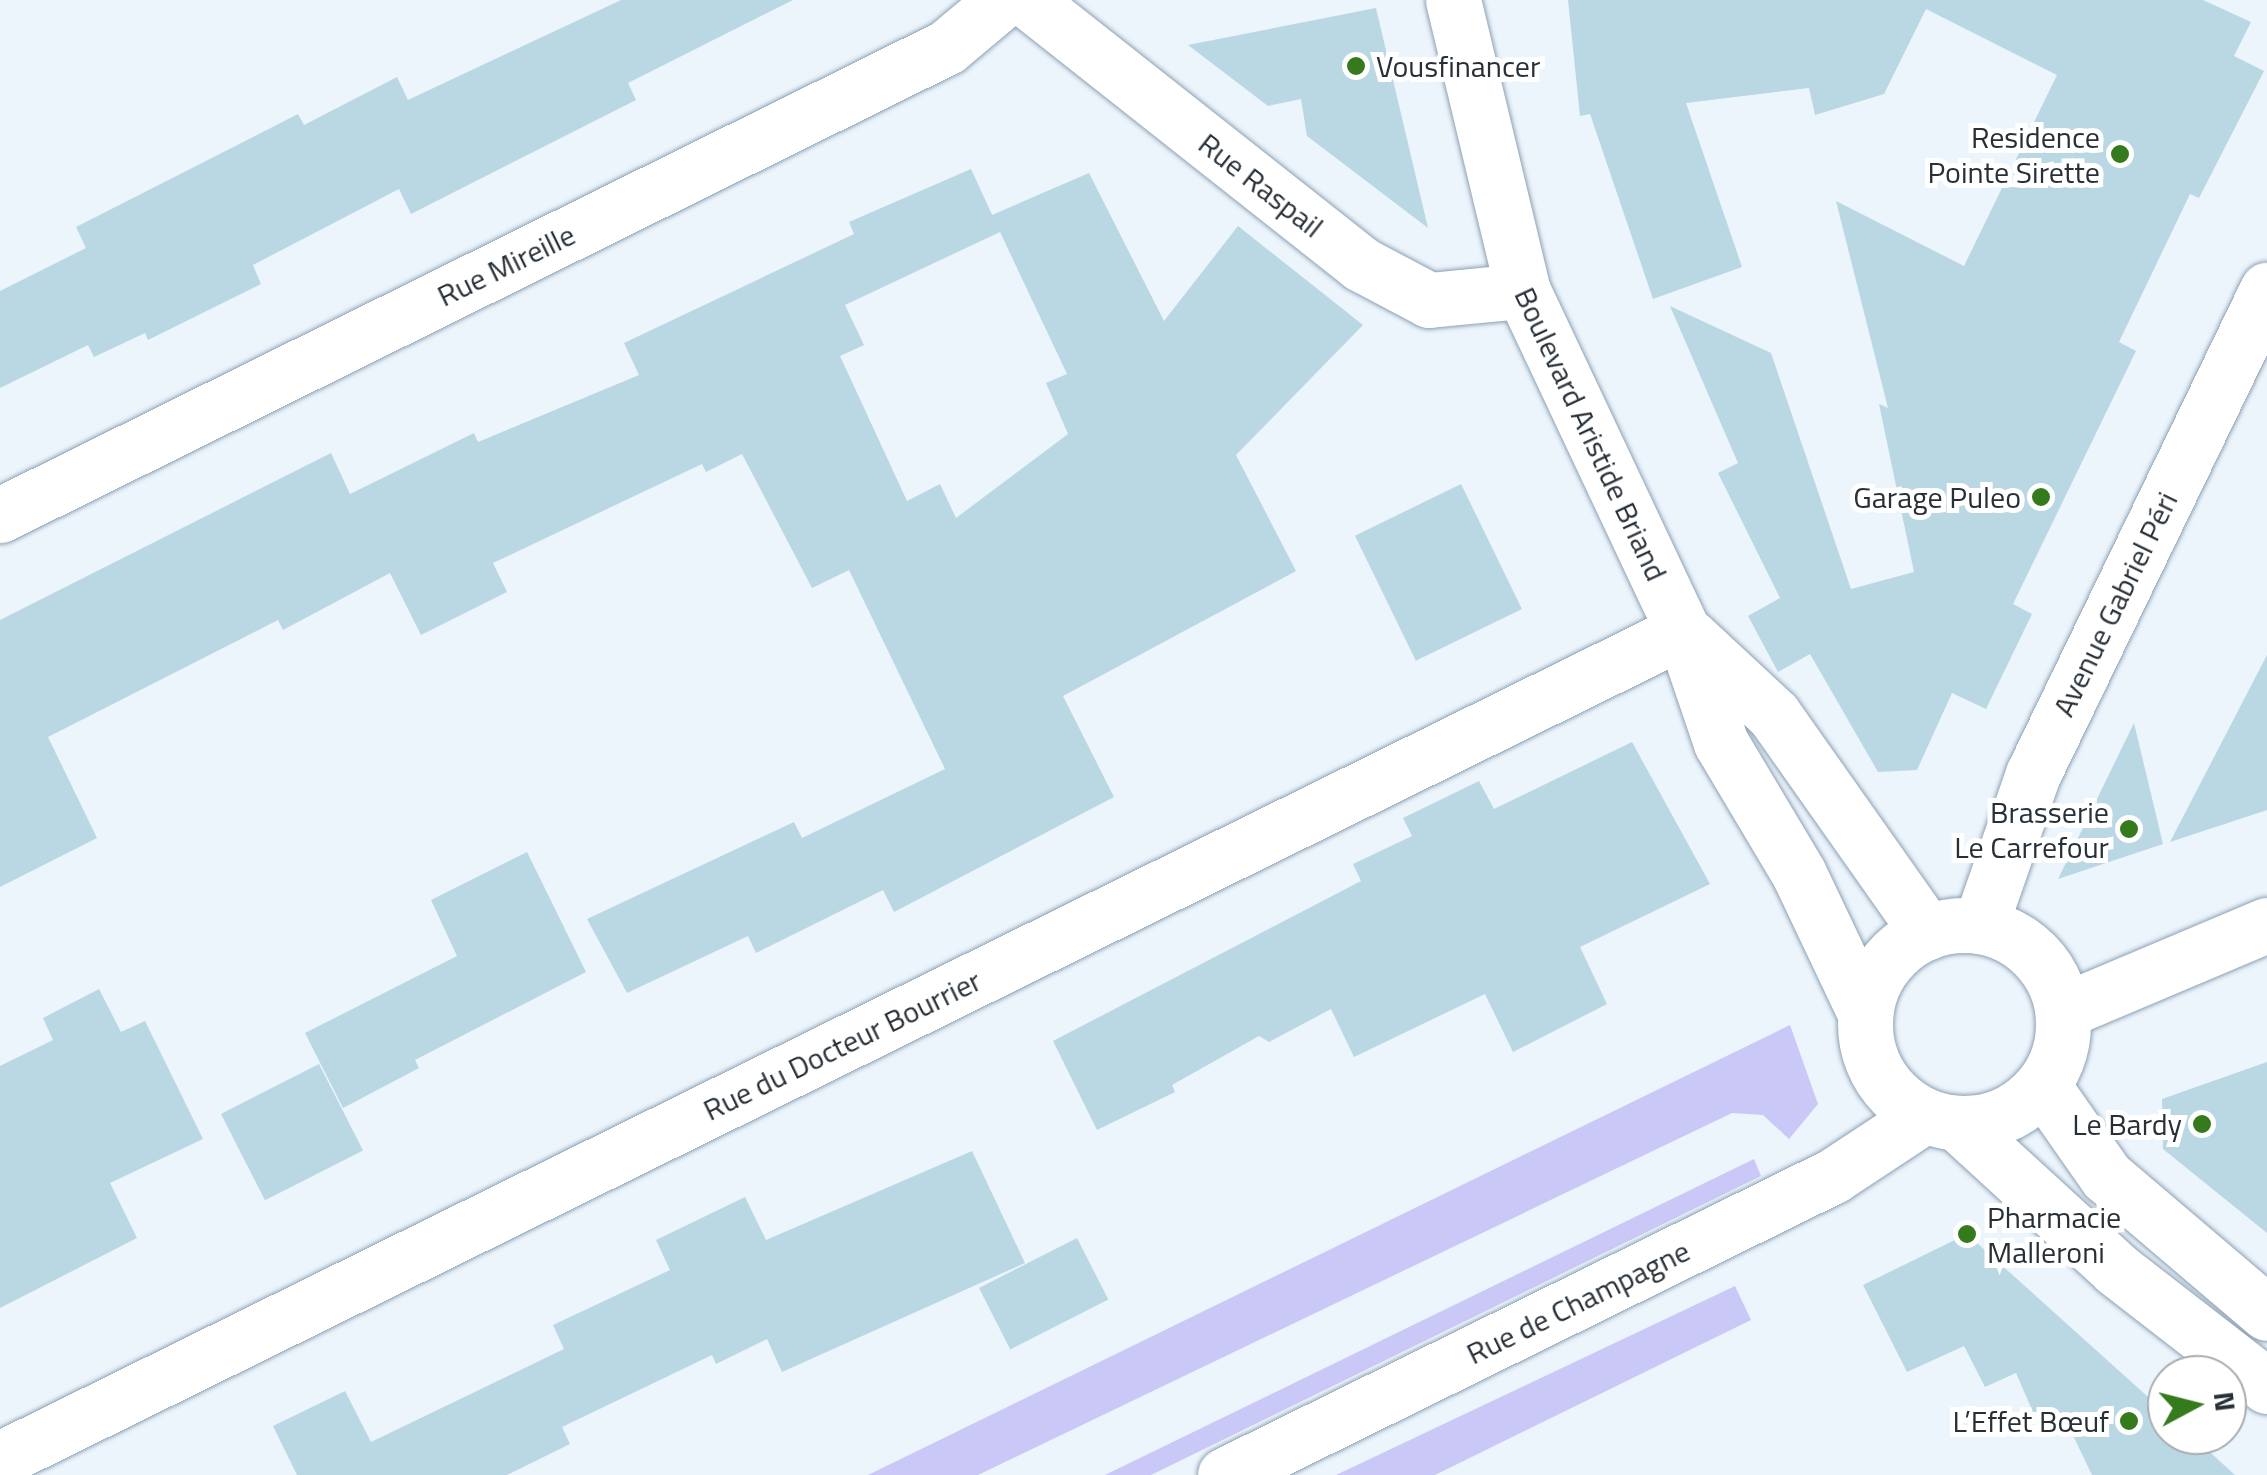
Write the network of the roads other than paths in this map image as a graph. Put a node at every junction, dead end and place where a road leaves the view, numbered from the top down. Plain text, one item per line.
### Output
1 (1002, 0) edge
2 (1027, 0) edge
3 (1452, 0) edge
4 (2267, 290) edge
5 (1522, 291) junction
6 (0, 515) edge
7 (1683, 630) junction
8 (2267, 924) edge
9 (1953, 929) junction
10 (2063, 1011) junction
11 (1866, 1013) junction
12 (2043, 1086) junction
13 (1941, 1120) junction
14 (2267, 1313) edge
15 (2267, 1386) edge
16 (0, 1459) edge
17 (1226, 1475) edge

1 - 6 street, Rue Mireille
2 - 5 street, Rue Raspail
3 - 5 street, Boulevard Aristide Briand
4 - 9 street, Avenue Gabriel Péri
5 - 7 street, Boulevard Aristide Briand
7 - 9 street, Boulevard Aristide Briand
7 - 11 street, Boulevard Aristide Briand
7 - 16 street, Rue du Docteur Bourrier
8 - 10 street
9 - 10 street, Boulevard Aristide Briand
9 - 11 street
10 - 12 street
11 - 13 street, Boulevard Aristide Briand
12 - 13 street
12 - 14 street
13 - 15 street, Boulevard Aristide Briand
13 - 17 street, Rue de Champagne

